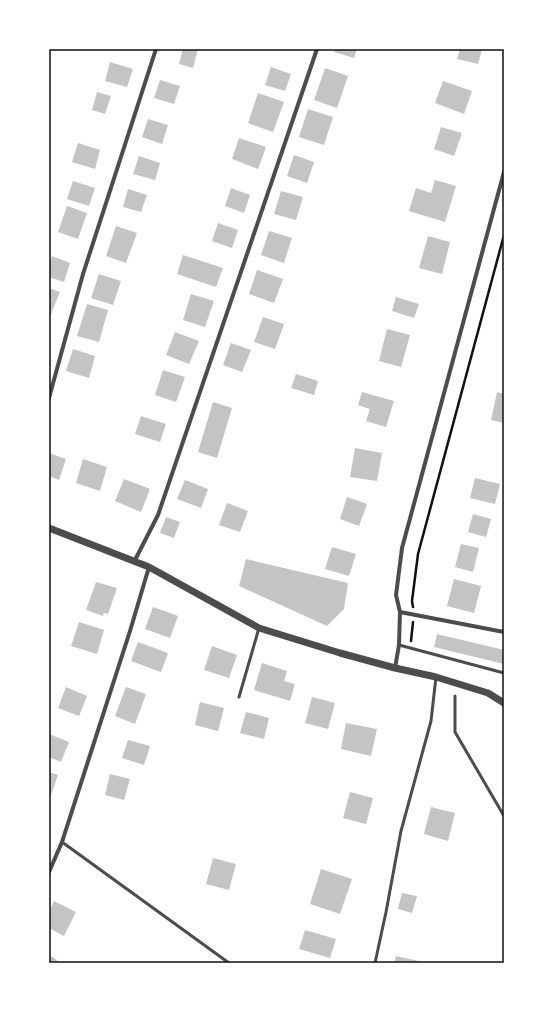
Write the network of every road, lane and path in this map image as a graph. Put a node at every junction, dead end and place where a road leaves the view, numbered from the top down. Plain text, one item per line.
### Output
1 (156, 49) edge
2 (317, 49) edge
3 (504, 172) edge
4 (504, 235) edge
5 (49, 398) edge
6 (49, 528) edge
7 (135, 560) junction
8 (149, 567) junction
9 (400, 612) junction
10 (413, 616) junction
11 (259, 628) junction
12 (504, 632) edge
13 (399, 645) junction
14 (395, 668) junction
15 (504, 672) edge
16 (436, 677) junction
17 (455, 696) dead end
18 (239, 697) dead end
19 (504, 703) edge
20 (504, 816) edge
21 (62, 842) junction
22 (49, 872) edge
23 (229, 963) edge
24 (375, 963) edge

1 - 5 street
2 - 7 street
3 - 9 street
4 - 10 path
6 - 7 street
7 - 8 street
8 - 11 street
8 - 21 street
9 - 10 street
9 - 13 street
10 - 12 street
11 - 14 street
11 - 18 lane
13 - 14 street
13 - 15 lane
14 - 16 street
16 - 19 street
16 - 24 lane
17 - 20 lane
21 - 22 street
21 - 23 lane

